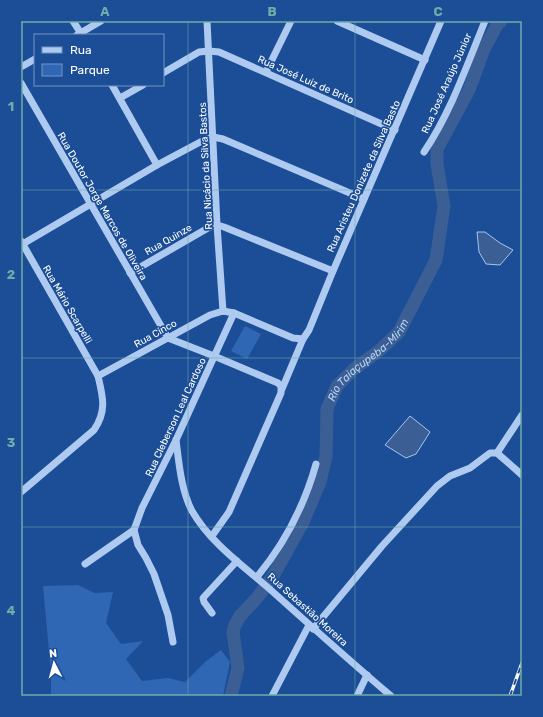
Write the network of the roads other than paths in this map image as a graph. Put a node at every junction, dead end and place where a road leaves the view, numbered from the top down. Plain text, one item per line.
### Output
1 (73, 21) edge
2 (101, 21) edge
3 (207, 21) edge
4 (290, 21) edge
5 (337, 21) edge
6 (441, 21) edge
7 (485, 21) edge
8 (80, 34) edge
9 (209, 51) junction
10 (34, 60) edge
11 (425, 60) junction
12 (21, 67) edge
13 (164, 72) edge
14 (266, 72) junction
15 (21, 83) edge
16 (113, 86) edge
17 (141, 86) edge
18 (120, 98) junction
19 (395, 130) junction
20 (213, 137) junction
21 (424, 152) dead end
22 (158, 165) junction
23 (364, 199) junction
24 (91, 205) junction
25 (218, 226) junction
26 (22, 244) edge
27 (333, 271) junction
28 (130, 273) junction
29 (223, 311) junction
30 (234, 313) junction
31 (168, 338) junction
32 (303, 339) junction
33 (214, 356) junction
34 (98, 376) junction
35 (280, 386) junction
36 (522, 415) edge
37 (176, 440) junction
38 (497, 452) junction
39 (316, 464) dead end
40 (522, 475) edge
41 (21, 492) edge
42 (134, 530) junction
43 (212, 536) junction
44 (237, 561) junction
45 (85, 564) dead end
46 (260, 580) junction
47 (212, 613) dead end
48 (311, 627) junction
49 (173, 642) dead end
50 (367, 675) junction
51 (272, 696) edge
52 (357, 696) edge
53 (391, 696) edge

1 - 8 street
2 - 8 street
3 - 9 street, Rua Nicácio da Silva Bastos
4 - 14 street
5 - 11 street
6 - 11 street, Rua Aristeu Donizete da Silva Basto
7 - 21 street, Rua José Araújo Júnior
9 - 13 street
9 - 14 street, Rua José Luiz de Brito
9 - 20 street, Rua Nicácio da Silva Bastos
10 - 12 street
11 - 19 street, Rua Aristeu Donizete da Silva Basto
14 - 19 street, Rua José Luiz de Brito
15 - 24 street, Rua Doutor Jorge Marcos de Oliveira
16 - 18 street
17 - 18 street
18 - 22 street
19 - 23 street, Rua Aristeu Donizete da Silva Basto
20 - 22 street
20 - 23 street
20 - 25 street, Rua Nicácio da Silva Bastos
22 - 24 street
23 - 27 street, Rua Aristeu Donizete da Silva Basto
24 - 26 street
24 - 28 street, Rua Doutor Jorge Marcos de Oliveira
25 - 27 street
25 - 28 street, Rua Quinze
25 - 29 street, Rua Nicácio da Silva Bastos
26 - 34 street, Rua Mário Scarpelli
27 - 32 street, Rua Aristeu Donizete da Silva Basto
28 - 31 street, Rua Doutor Jorge Marcos de Oliveira
29 - 30 street
29 - 31 street, Rua Cinco
30 - 32 street
30 - 33 street, Rua Cleberson Leal Cardoso
31 - 33 street
31 - 34 street, Rua Cinco
32 - 35 street, Rua Aristeu Donizete da Silva Basto
33 - 35 street
33 - 37 street, Rua Cleberson Leal Cardoso
34 - 41 street, Rua Mário Scarpelli
35 - 43 street, Rua Aristeu Donizete da Silva Basto
36 - 38 street
37 - 42 street, Rua Cleberson Leal Cardoso
37 - 43 street, Rua Sebastião Moreira
38 - 40 street
38 - 48 street
39 - 46 street
42 - 45 street
42 - 49 street
43 - 44 street, Rua Sebastião Moreira
44 - 46 street, Rua Sebastião Moreira
44 - 47 street
46 - 48 street, Rua Sebastião Moreira
48 - 50 street, Rua Sebastião Moreira
48 - 51 street
50 - 52 street
50 - 53 street, Rua Sebastião Moreira

